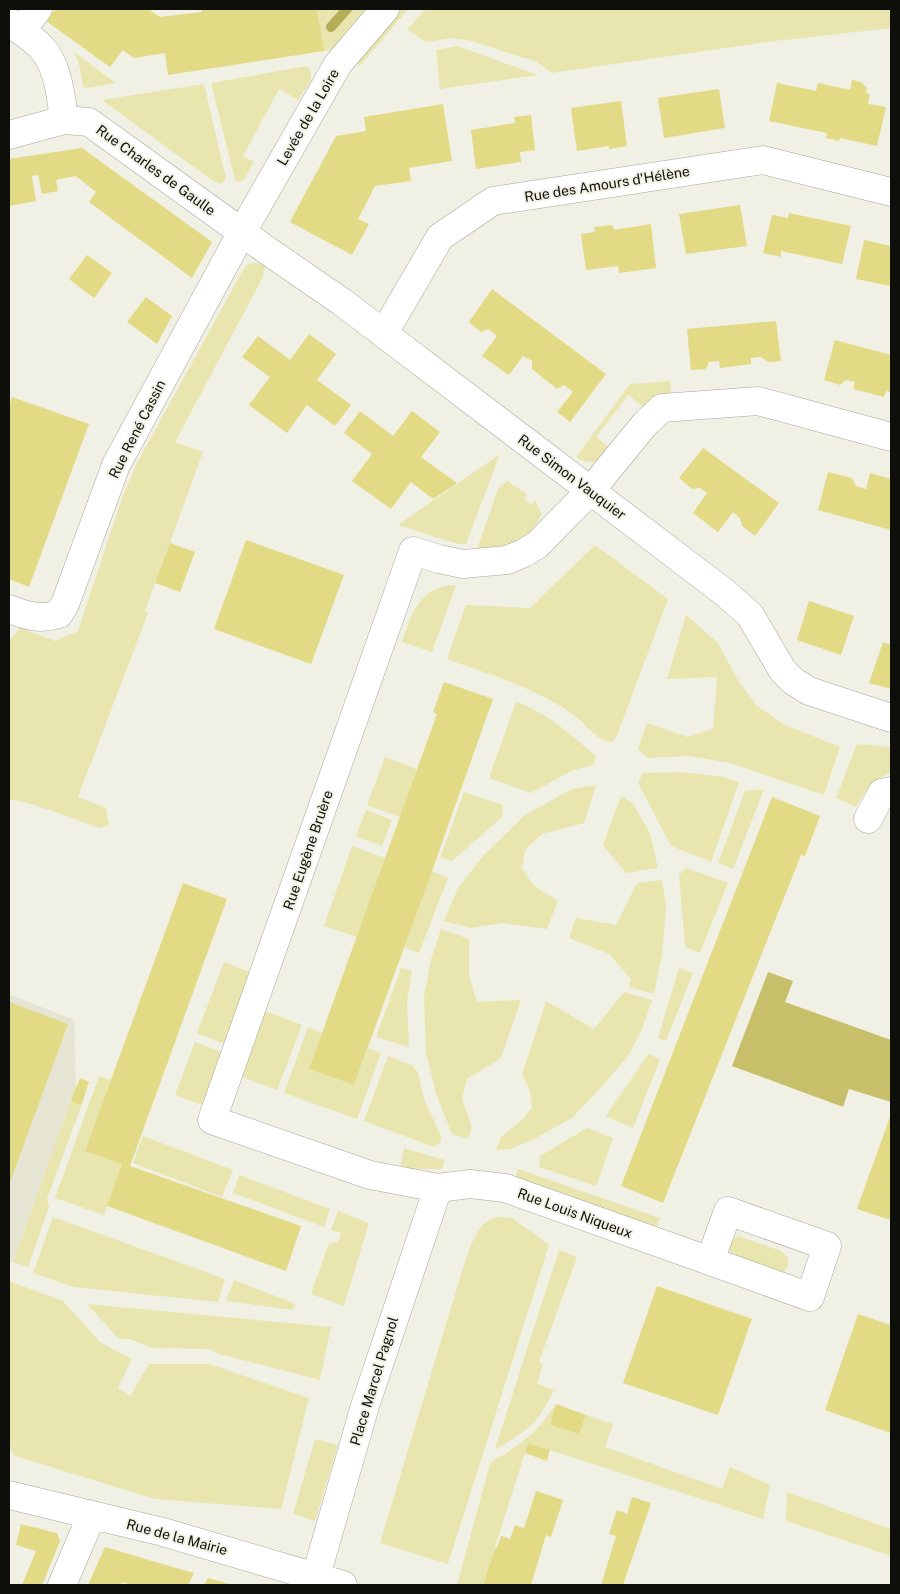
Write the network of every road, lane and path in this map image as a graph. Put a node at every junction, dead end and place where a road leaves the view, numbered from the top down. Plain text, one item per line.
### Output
1 (38, 9) edge
2 (385, 9) edge
3 (15, 27) edge
4 (64, 120) junction
5 (9, 135) edge
6 (891, 192) edge
7 (242, 232) junction
8 (384, 333) junction
9 (891, 437) edge
10 (591, 490) junction
11 (9, 609) edge
12 (891, 718) edge
13 (891, 791) edge
14 (868, 819) dead end
15 (438, 1188) junction
16 (710, 1261) dead end
17 (9, 1494) edge
18 (92, 1515) junction
19 (316, 1576) junction
20 (62, 1585) edge
21 (343, 1585) edge

1 - 3 street
2 - 7 street, Levée de la Loire
3 - 4 street
4 - 5 street, Rue Charles de Gaulle
4 - 7 street, Rue Charles de Gaulle
6 - 8 street, Rue des Amours d'Hélène
7 - 8 street, Rue Simon Vauquier
7 - 11 street, Rue René Cassin
8 - 10 street, Rue Simon Vauquier
9 - 10 street
10 - 12 street, Rue Simon Vauquier
10 - 15 street, Rue Eugène Bruère
13 - 14 street
15 - 16 street, Rue Louis Niqueux
15 - 19 street, Place Marcel Pagnol
17 - 18 street, Rue de la Mairie
18 - 19 street, Rue de la Mairie
18 - 20 street
19 - 21 street, Rue de la Mairie

